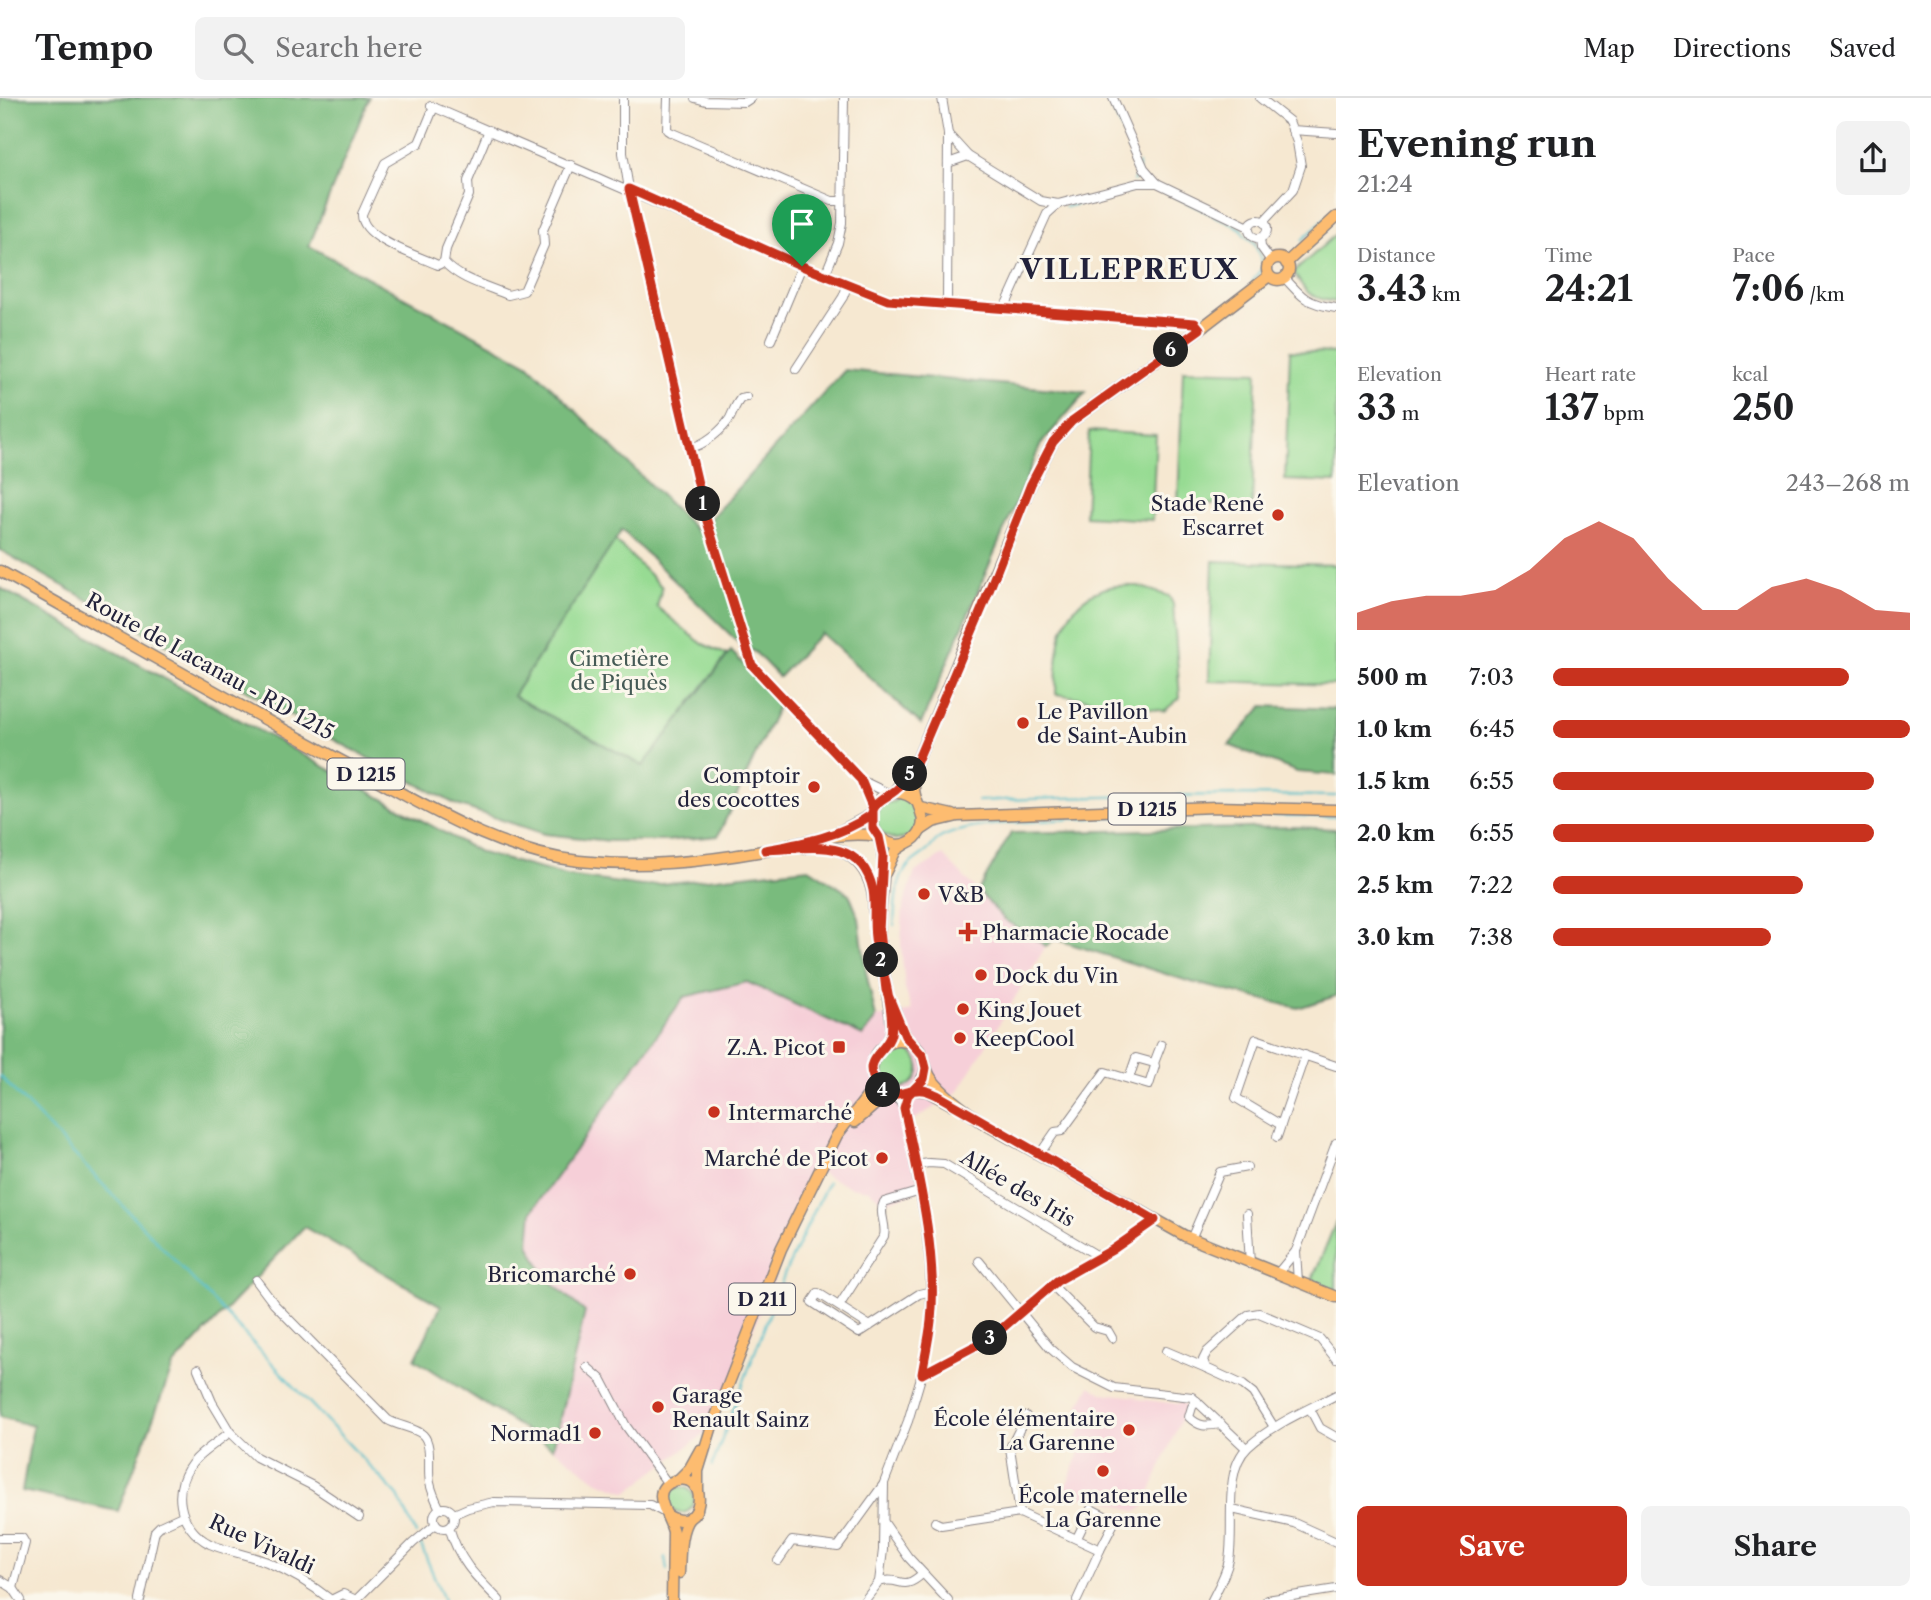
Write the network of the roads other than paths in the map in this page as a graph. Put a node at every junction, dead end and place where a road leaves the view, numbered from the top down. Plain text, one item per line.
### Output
1 (623, 98) edge
2 (668, 98) edge
3 (695, 98) edge
4 (751, 98) edge
5 (844, 98) edge
6 (942, 98) edge
7 (1113, 98) edge
8 (1260, 98) edge
9 (489, 130) junction
10 (1292, 130) junction
11 (1336, 133) edge
12 (948, 134) junction
13 (968, 156) junction
14 (948, 163) junction
15 (571, 165) junction
16 (1144, 168) junction
17 (1138, 183) junction
18 (1157, 183) junction
19 (629, 189) junction
20 (842, 201) junction
21 (1041, 201) junction
22 (1058, 204) junction
23 (1047, 214) junction
24 (1336, 217) edge
25 (1263, 222) junction
26 (1250, 227) junction
27 (1260, 238) junction
28 (1271, 261) junction
29 (444, 262) junction
30 (1286, 262) junction
31 (802, 266) junction
32 (825, 275) junction
33 (1269, 276) junction
34 (1284, 277) junction
35 (848, 284) junction
36 (947, 304) junction
37 (1336, 307) edge
38 (1004, 309) junction
39 (1200, 329) junction
40 (771, 340) dead end
41 (796, 369) dead end
42 (746, 397) dead end
43 (690, 448) junction
44 (0, 571) edge
45 (915, 766) junction
46 (861, 780) junction
47 (892, 793) junction
48 (919, 805) junction
49 (1336, 810) edge
50 (872, 812) junction
51 (958, 816) junction
52 (921, 830) junction
53 (832, 836) junction
54 (878, 836) junction
55 (905, 843) junction
56 (765, 850) junction
57 (883, 875) junction
58 (882, 965) junction
59 (886, 990) junction
60 (888, 1043) junction
61 (910, 1044) junction
62 (1161, 1045) dead end
63 (1305, 1055) junction
64 (1154, 1063) junction
65 (1336, 1066) edge
66 (926, 1068) junction
67 (1129, 1078) junction
68 (877, 1084) junction
69 (912, 1091) junction
70 (891, 1094) junction
71 (904, 1108) junction
72 (972, 1115) junction
73 (1281, 1125) junction
74 (1277, 1137) dead end
75 (1336, 1143) edge
76 (1040, 1155) junction
77 (916, 1165) junction
78 (1247, 1167) dead end
79 (818, 1171) junction
80 (920, 1191) junction
81 (1248, 1214) dead end
82 (1155, 1220) junction
83 (1191, 1239) junction
84 (1296, 1251) junction
85 (1098, 1256) junction
86 (979, 1261) dead end
87 (1251, 1264) junction
88 (1277, 1274) junction
89 (256, 1280) dead end
90 (1298, 1282) junction
91 (1052, 1285) junction
92 (932, 1291) junction
93 (1336, 1297) edge
94 (839, 1306) junction
95 (1021, 1311) junction
96 (870, 1326) junction
97 (1112, 1338) dead end
98 (1167, 1351) dead end
99 (1336, 1359) edge
100 (587, 1367) dead end
101 (1206, 1368) junction
102 (198, 1369) dead end
103 (922, 1374) junction
104 (1336, 1395) edge
105 (1197, 1401) junction
106 (1310, 1409) junction
107 (1026, 1416) dead end
108 (1221, 1424) junction
109 (1274, 1427) junction
110 (711, 1429) junction
111 (230, 1432) junction
112 (1336, 1437) edge
113 (1246, 1448) junction
114 (884, 1483) junction
115 (669, 1485) junction
116 (698, 1490) junction
117 (650, 1505) junction
118 (440, 1509) junction
119 (1232, 1509) junction
120 (1020, 1513) junction
121 (454, 1514) junction
122 (666, 1514) junction
123 (182, 1516) junction
124 (359, 1517) dead end
125 (690, 1517) junction
126 (883, 1521) junction
127 (935, 1522) dead end
128 (436, 1524) junction
129 (449, 1527) junction
130 (0, 1538) edge
131 (1077, 1538) junction
132 (1336, 1542) edge
133 (1100, 1550) junction
134 (778, 1561) dead end
135 (922, 1574) junction
136 (0, 1580) edge
137 (879, 1582) junction
138 (13, 1588) junction
139 (1336, 1589) edge
140 (21, 1600) edge
141 (140, 1600) edge
142 (331, 1600) edge
143 (356, 1600) edge
144 (499, 1600) edge
145 (673, 1600) edge
146 (680, 1600) edge
147 (865, 1600) edge
148 (948, 1600) edge
149 (1077, 1600) edge
150 (1212, 1600) edge
151 (1268, 1600) edge

1 - 19 street
2 - 20 street
3 - 4 street
5 - 20 street
6 - 12 street
7 - 16 street
8 - 10 street
9 - 15 street
9 - 29 street
9 - 29 street
10 - 11 street
10 - 25 street
12 - 13 street
12 - 14 street
13 - 14 street
13 - 21 street
14 - 36 street
15 - 19 street
15 - 29 street
16 - 17 street
16 - 18 street
17 - 18 street
17 - 22 street
18 - 26 street
19 - 31 street
19 - 43 street
20 - 32 street
21 - 22 street
21 - 23 street
22 - 23 street
23 - 38 street
24 - 30 main road
25 - 26 street
25 - 27 street
26 - 27 street
27 - 28 street
28 - 30 main road
28 - 33 main road
30 - 34 main road
31 - 32 street
31 - 40 street
32 - 35 street
33 - 34 main road
33 - 39 main road
34 - 37 street
35 - 36 street
35 - 41 street
36 - 38 street
38 - 39 street
39 - 45 main road
42 - 43 street
43 - 46 street
44 - 56 main road, Route de Lacanau - RD 1215 / D 1215
45 - 47 main road
45 - 48 main road
46 - 47 street
46 - 50 street
47 - 48 main road
47 - 50 main road
48 - 51 main road, D 1215
48 - 52 main road
49 - 51 main road, D 1215
50 - 53 main road, D 1215
50 - 54 main road
51 - 52 main road, D 1215
52 - 55 main road
53 - 54 main road, D 1215
53 - 56 main road, D 1215
54 - 55 main road
54 - 57 main road
55 - 57 main road
56 - 58 main road
57 - 58 main road
58 - 59 main road
59 - 60 main road
59 - 61 main road
60 - 61 main road
60 - 68 main road
61 - 66 main road
62 - 64 street
63 - 65 street
63 - 73 street
63 - 73 street
64 - 67 street
64 - 67 street
66 - 69 main road
66 - 72 main road
67 - 76 street
68 - 70 main road
68 - 79 main road, D 211
69 - 70 main road
69 - 71 street
69 - 72 main road
70 - 71 street
70 - 79 main road, D 211
71 - 77 street
72 - 76 main road
73 - 74 street
75 - 84 street
76 - 82 main road
77 - 80 street
77 - 85 street, Allée des Iris
78 - 83 street
79 - 110 main road, D 211
80 - 92 street
80 - 94 street
81 - 87 street
82 - 83 main road
82 - 85 street
83 - 87 main road
84 - 88 street
84 - 90 street
85 - 91 street
86 - 95 street
87 - 88 main road
88 - 90 main road
89 - 118 street
90 - 93 main road
91 - 95 street
91 - 97 street
92 - 96 street
92 - 103 street
94 - 96 street
94 - 96 street
95 - 103 street
95 - 105 street
98 - 101 street
99 - 101 street
100 - 115 street
101 - 109 street
102 - 111 street
103 - 114 street
104 - 106 street
105 - 108 street
105 - 108 street
106 - 109 street
106 - 112 street
107 - 120 street
108 - 113 street
109 - 113 street
110 - 115 main road, D 211
110 - 116 main road, D 211
111 - 123 street, Rue Vivaldi
111 - 124 street
113 - 119 street
114 - 126 street
114 - 134 street
115 - 116 main road
115 - 117 street
115 - 122 main road
116 - 125 main road
117 - 121 street
117 - 122 street
118 - 121 street
118 - 128 street
119 - 132 street
119 - 150 street
120 - 127 street
120 - 131 street
121 - 129 street
122 - 125 main road
122 - 145 main road
123 - 141 street, Rue Vivaldi
123 - 142 street, Rue Vivaldi
125 - 146 main road
126 - 135 street
126 - 137 street
128 - 129 street
128 - 143 street
129 - 144 street
130 - 138 street
131 - 133 street
131 - 133 street
133 - 149 street
135 - 137 street
135 - 148 street
136 - 138 street
137 - 147 street
138 - 140 street
139 - 151 street
142 - 143 street, Rue Vivaldi

